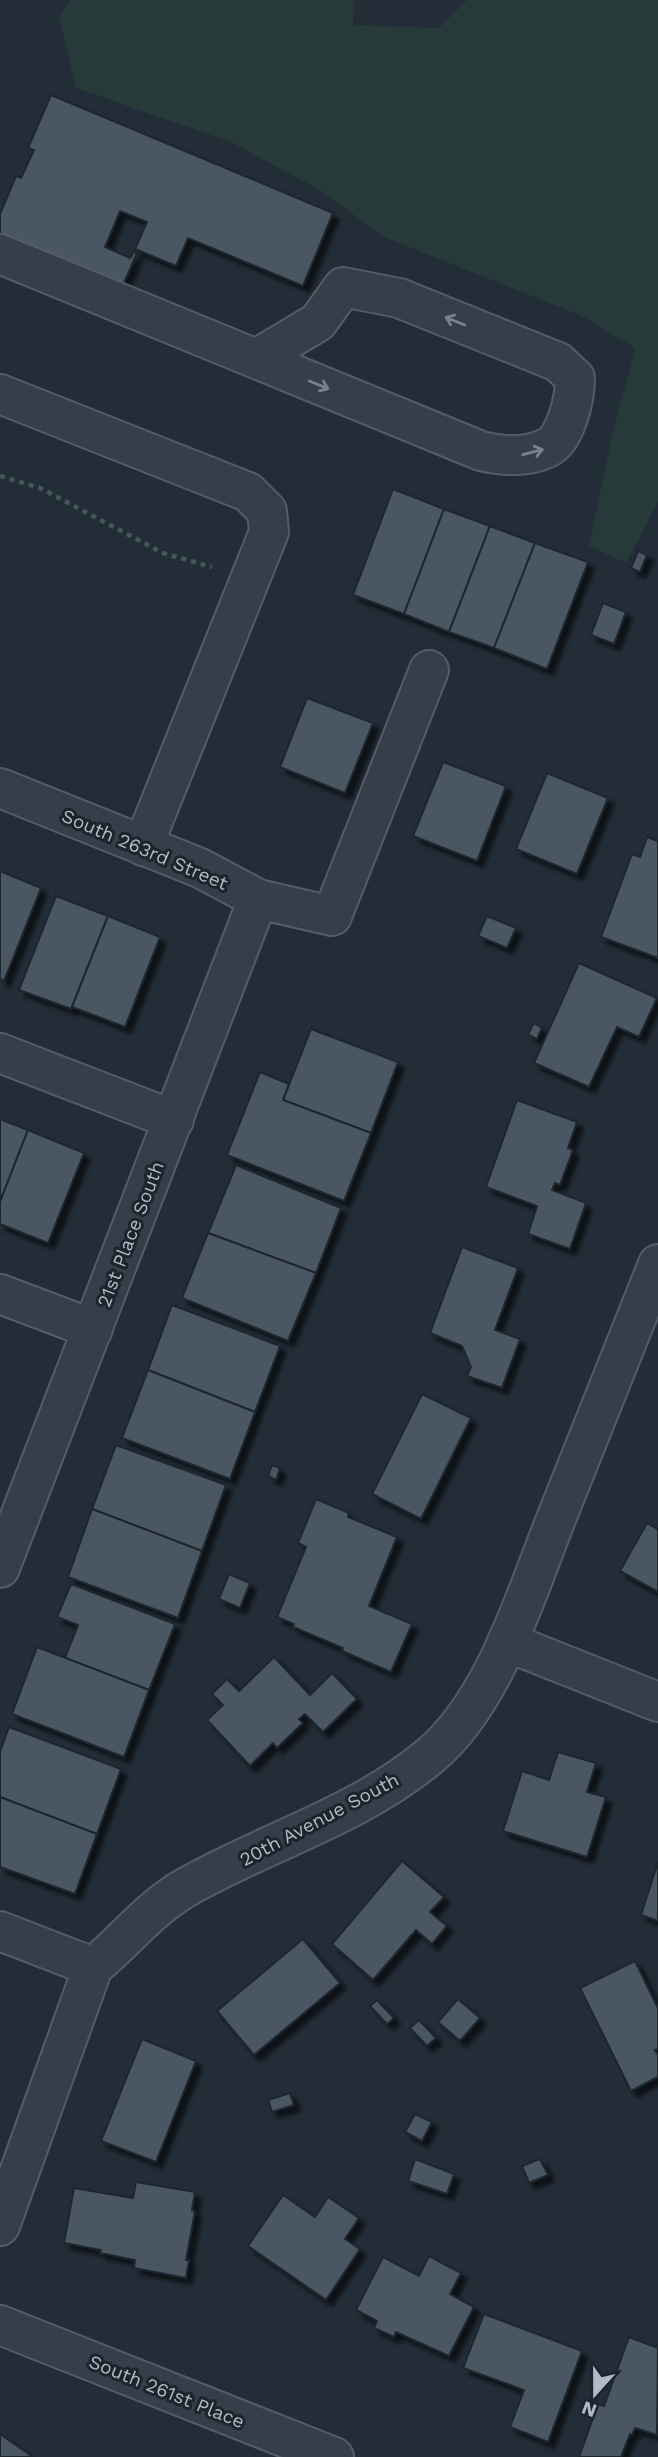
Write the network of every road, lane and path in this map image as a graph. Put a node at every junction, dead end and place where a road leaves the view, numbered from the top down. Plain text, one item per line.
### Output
1 (0, 254) edge
2 (256, 359) junction
3 (0, 394) edge
4 (0, 476) edge
5 (250, 578) junction
6 (429, 670) dead end
7 (0, 788) edge
8 (143, 846) junction
9 (258, 899) junction
10 (0, 1053) edge
11 (174, 1121) junction
12 (658, 1264) edge
13 (0, 1294) edge
14 (93, 1329) junction
15 (0, 1568) edge
16 (507, 1642) junction
17 (658, 1702) edge
18 (0, 1931) edge
19 (93, 1967) junction
20 (0, 2226) edge
21 (0, 2325) edge
22 (334, 2457) edge

1 - 2 street
2 -> 2 street
3 - 5 street
4 - 5 path
5 - 8 street
6 - 9 street, South 263rd Street
7 - 8 street, South 263rd Street
8 - 9 street, South 263rd Street
9 - 11 street, 21st Place South
10 - 11 street
11 - 14 street, 21st Place South
12 - 16 street, 20th Avenue South
13 - 14 street
14 - 15 street, 21st Place South
16 - 17 street
16 - 19 street, 20th Avenue South
18 - 19 street
19 - 20 street, 20th Avenue South
21 - 22 street, South 261st Place

